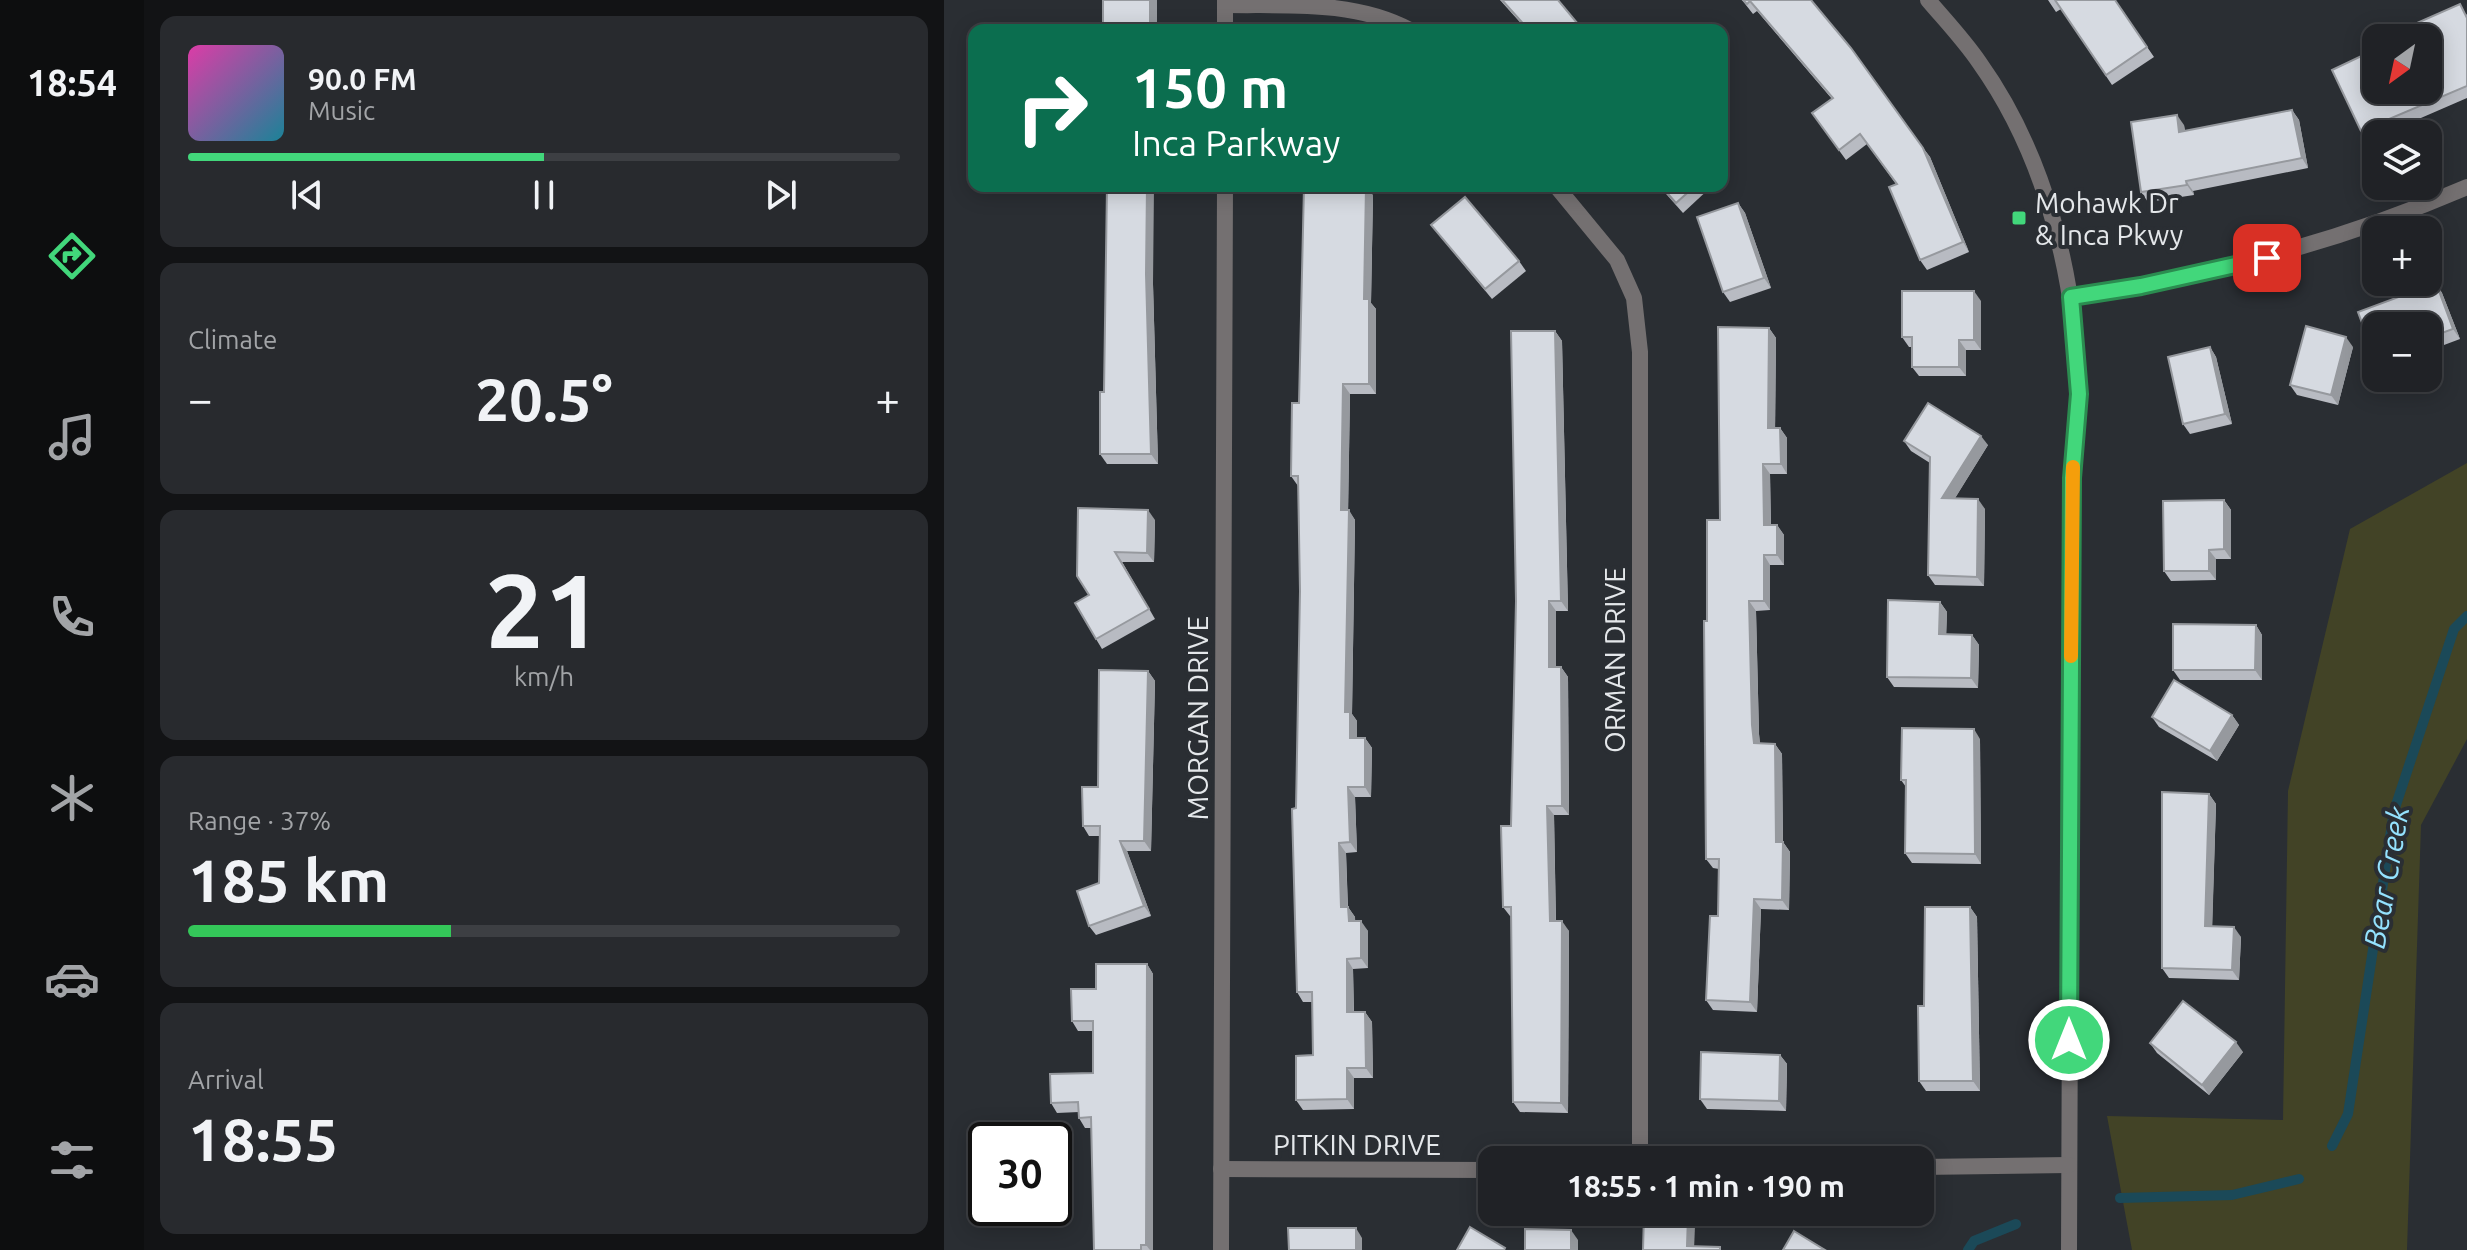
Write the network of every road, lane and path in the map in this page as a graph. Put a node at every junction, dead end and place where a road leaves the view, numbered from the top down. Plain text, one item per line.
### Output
1 (1928, 0) edge
2 (1225, 2) edge
3 (1225, 24) edge
4 (1399, 24) edge
5 (2467, 187) edge
6 (1225, 192) edge
7 (1561, 192) edge
8 (2071, 297) junction
9 (1640, 1146) edge
10 (2069, 1165) junction
11 (1934, 1167) edge
12 (1221, 1169) junction
13 (1478, 1170) edge
14 (1221, 1250) edge
15 (2069, 1250) edge

1 - 8 street
2 - 3 street
2 - 4 street
5 - 8 street
6 - 12 street, MORGAN DRIVE
7 - 9 street, ORMAN DRIVE
8 - 10 street
10 - 11 street
10 - 15 street
12 - 13 street, PITKIN DRIVE
12 - 14 street, MORGAN DRIVE

